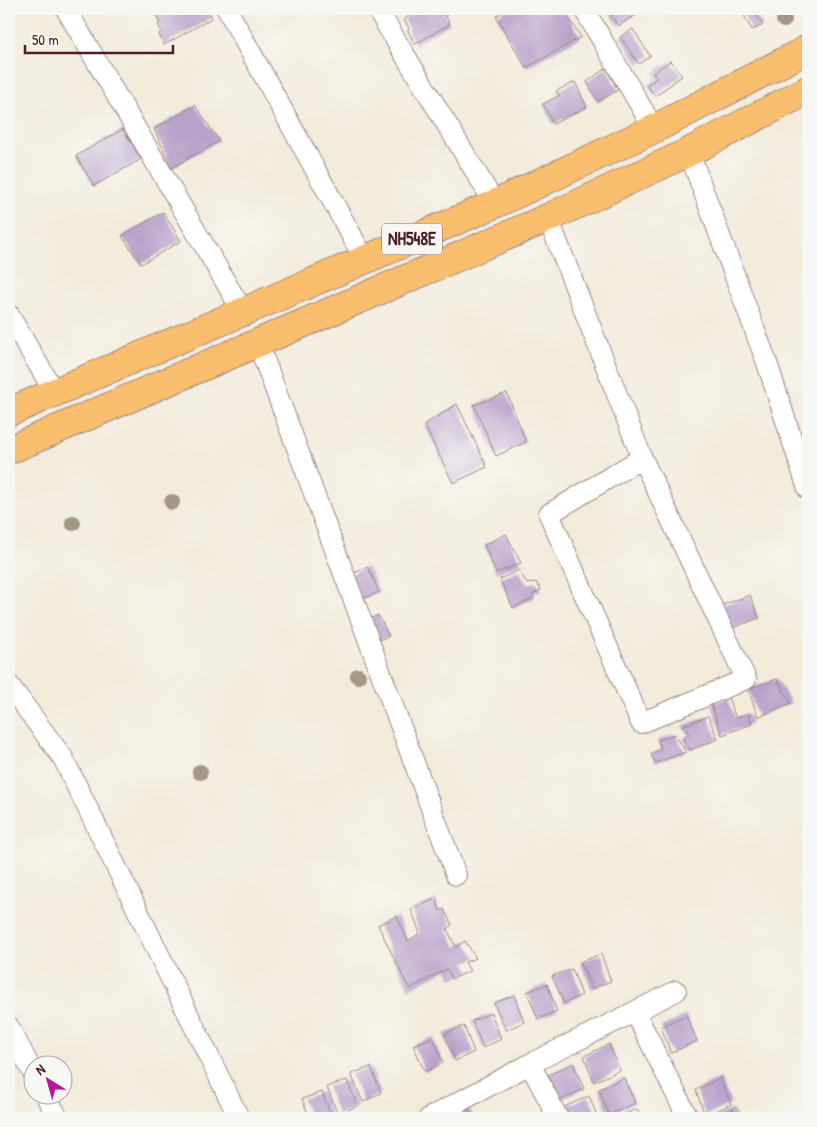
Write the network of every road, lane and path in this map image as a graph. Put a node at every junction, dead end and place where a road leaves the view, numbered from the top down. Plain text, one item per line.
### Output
1 (66, 9) edge
2 (227, 9) edge
3 (377, 9) edge
4 (584, 9) edge
5 (808, 49) edge
6 (808, 90) edge
7 (654, 128) junction
8 (689, 152) junction
9 (495, 204) junction
10 (548, 218) junction
11 (365, 260) junction
12 (243, 312) junction
13 (9, 315) edge
14 (258, 343) junction
15 (55, 393) junction
16 (9, 412) edge
17 (9, 450) edge
18 (642, 458) junction
19 (808, 489) edge
20 (9, 684) edge
21 (456, 875) dead end
22 (676, 991) dead end
23 (636, 1012) junction
24 (9, 1027) edge
25 (23, 1054) edge
26 (530, 1064) junction
27 (50, 1104) edge
28 (58, 1118) edge
29 (239, 1118) edge
30 (429, 1118) edge
31 (558, 1118) edge
32 (688, 1118) edge

1 - 12 street
2 - 11 street
3 - 9 street
4 - 7 street
5 - 7 highway, NH548E
6 - 8 highway, NH548E
7 - 9 highway, NH548E
8 - 10 highway, NH548E
8 - 19 street
9 - 11 highway, NH548E
10 - 14 highway, NH548E
10 - 18 street
11 - 12 highway, NH548E
12 - 15 highway, NH548E
13 - 15 street
14 - 17 highway, NH548E
14 - 21 street
15 - 16 highway, NH548E
18 - 18 street
20 - 29 street
22 - 23 street
23 - 26 street
23 - 32 street
24 - 25 street
26 - 30 street
26 - 31 street
27 - 28 street

